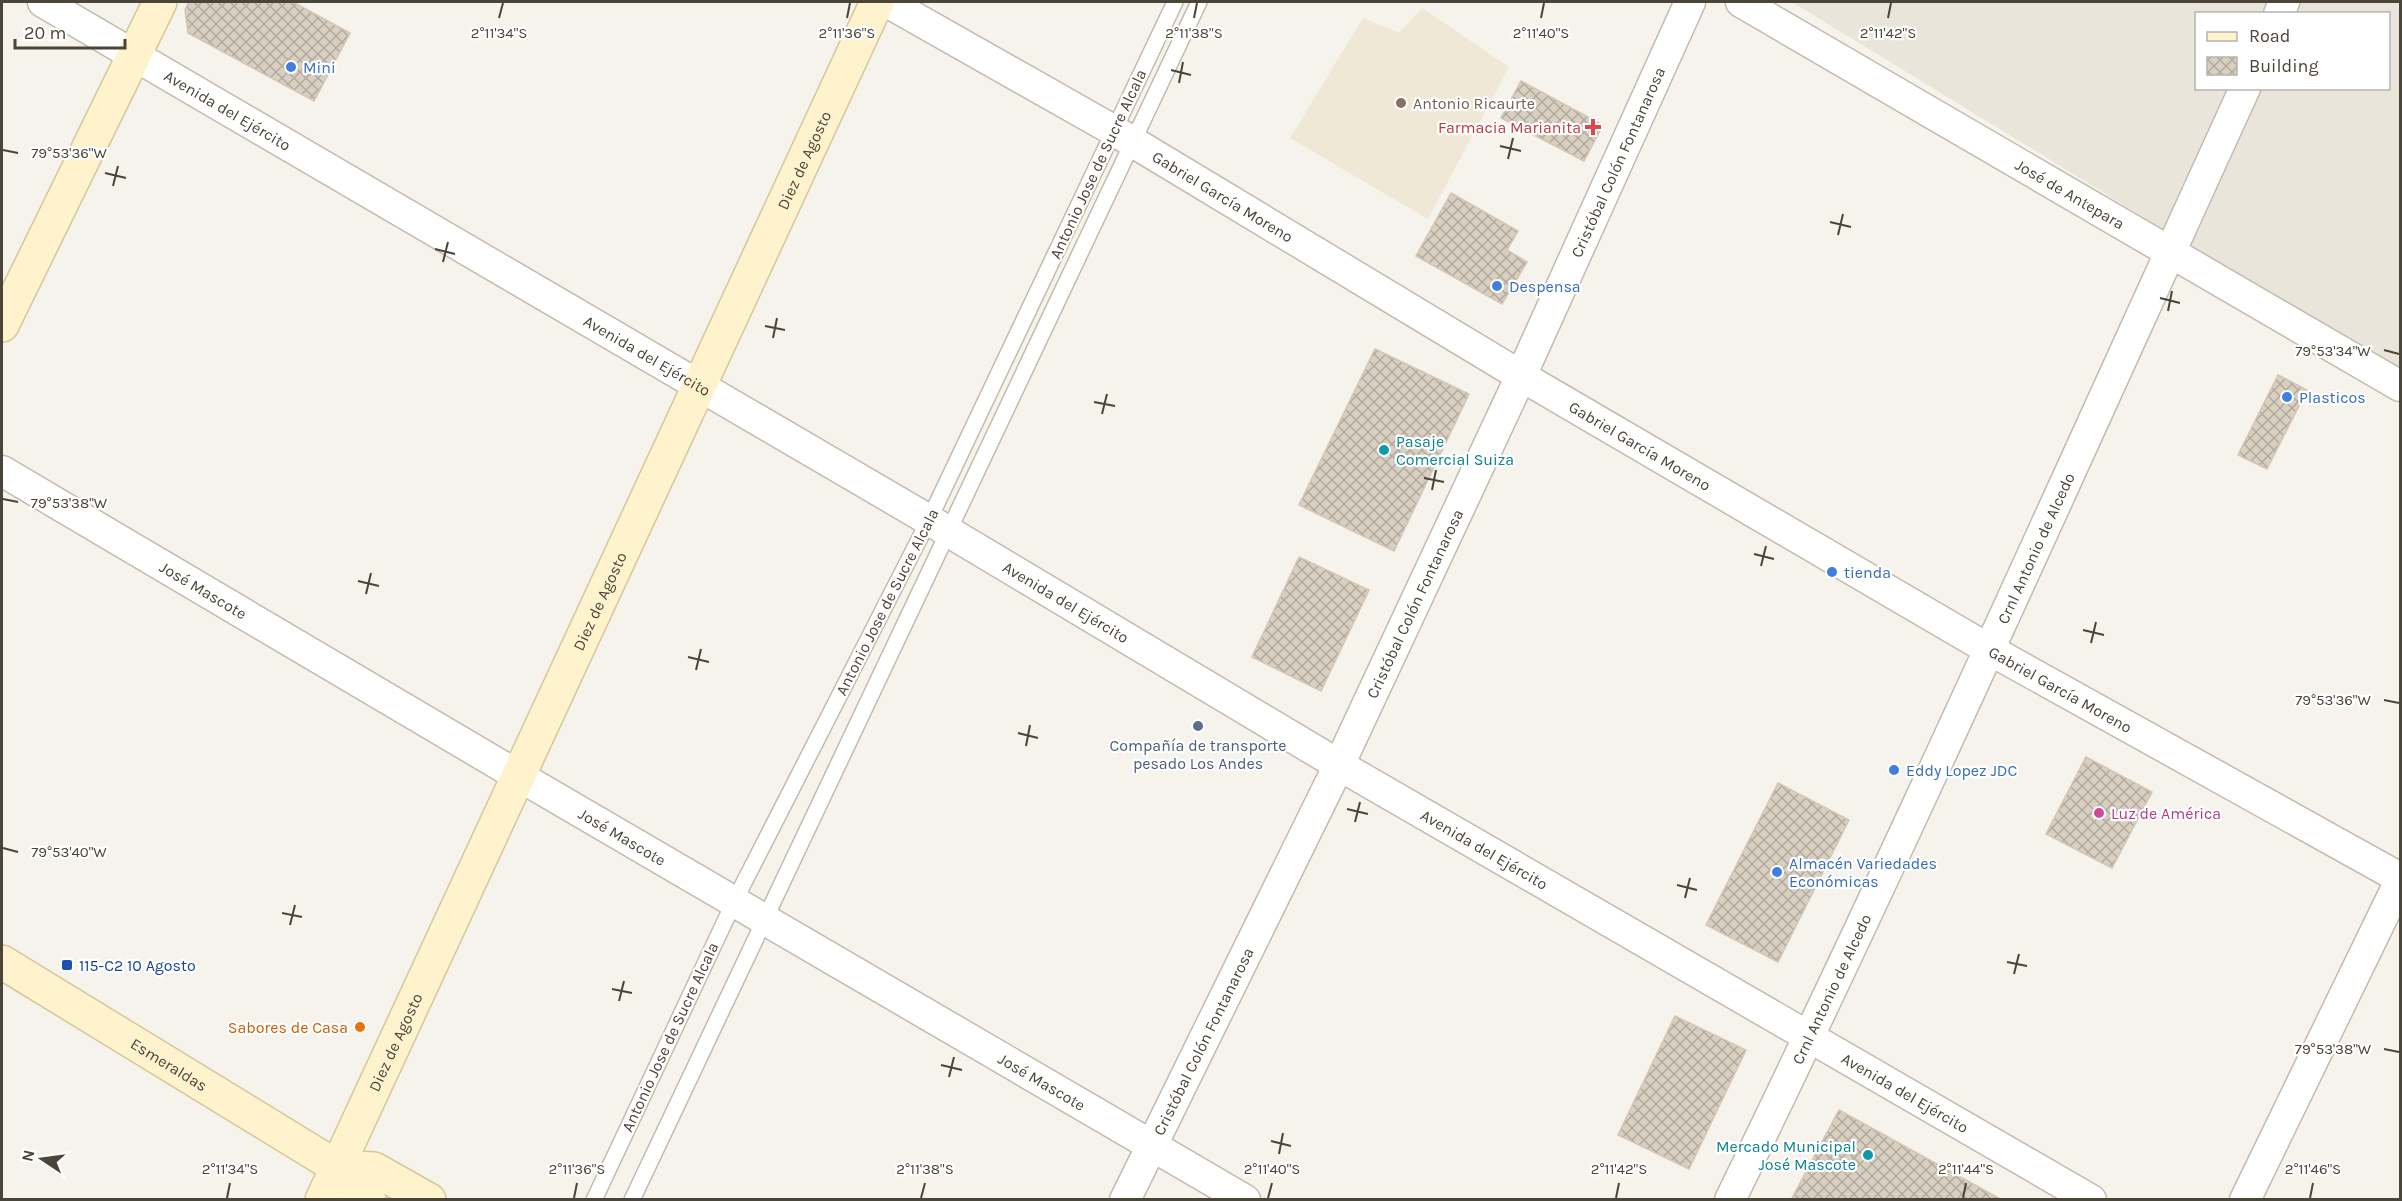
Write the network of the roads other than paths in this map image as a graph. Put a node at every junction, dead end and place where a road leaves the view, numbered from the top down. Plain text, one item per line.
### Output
1 (43, 2) edge
2 (160, 2) edge
3 (877, 2) edge
4 (887, 2) edge
5 (1175, 2) edge
6 (1199, 2) edge
7 (1690, 2) edge
8 (1741, 2) edge
9 (135, 55) junction
10 (2244, 90) edge
11 (1123, 136) junction
12 (2170, 251) junction
13 (2, 325) edge
14 (1521, 376) junction
15 (698, 386) junction
16 (2400, 386) edge
17 (2, 471) edge
18 (938, 526) junction
19 (1989, 650) junction
20 (1339, 765) junction
21 (518, 776) junction
22 (2400, 880) edge
23 (734, 902) junction
24 (765, 919) junction
25 (2, 962) edge
26 (1809, 1037) junction
27 (1152, 1145) junction
28 (337, 1167) junction
29 (322, 1200) edge
30 (369, 1200) edge
31 (429, 1200) edge
32 (594, 1200) edge
33 (632, 1200) edge
34 (1125, 1200) edge
35 (1245, 1200) edge
36 (1730, 1200) edge
37 (2091, 1200) edge
38 (2245, 1200) edge

1 - 9 street, Avenida del Ejército
2 - 9 street
3 - 15 street, Diez de Agosto
4 - 11 street, Gabriel García Moreno
5 - 11 lane, Antonio Jose de Sucre Alcala
6 - 11 lane, Antonio Jose de Sucre Alcala
7 - 14 street, Cristóbal Colón Fontanarosa
8 - 12 street, José de Antepara
9 - 13 street
9 - 15 street, Avenida del Ejército
10 - 12 street, Crnl Antonio de Alcedo
11 - 14 street, Gabriel García Moreno
11 - 18 lane, Antonio Jose de Sucre Alcala
11 - 18 lane, Antonio Jose de Sucre Alcala
12 - 16 street, José de Antepara
12 - 19 street, Crnl Antonio de Alcedo
14 - 19 street, Gabriel García Moreno
14 - 20 street, Cristóbal Colón Fontanarosa
15 - 18 street, Avenida del Ejército
15 - 21 street, Diez de Agosto
17 - 21 street, José Mascote
18 - 20 street, Avenida del Ejército
18 - 23 lane, Antonio Jose de Sucre Alcala
18 - 24 lane, Antonio Jose de Sucre Alcala
19 - 22 street, Gabriel García Moreno
19 - 26 street, Crnl Antonio de Alcedo
20 - 26 street, Avenida del Ejército
20 - 27 street, Cristóbal Colón Fontanarosa
21 - 23 street, José Mascote
21 - 28 street, Diez de Agosto
22 - 38 street
23 - 24 street, José Mascote
23 - 32 lane, Antonio Jose de Sucre Alcala
24 - 27 street, José Mascote
24 - 33 lane, Antonio Jose de Sucre Alcala
25 - 28 street, Esmeraldas
26 - 36 street, Crnl Antonio de Alcedo
26 - 37 street, Avenida del Ejército
27 - 34 street, Cristóbal Colón Fontanarosa
27 - 35 street, José Mascote
28 - 29 street, Diez de Agosto
28 - 30 street, Esmeraldas
28 - 31 street, Esmeraldas

